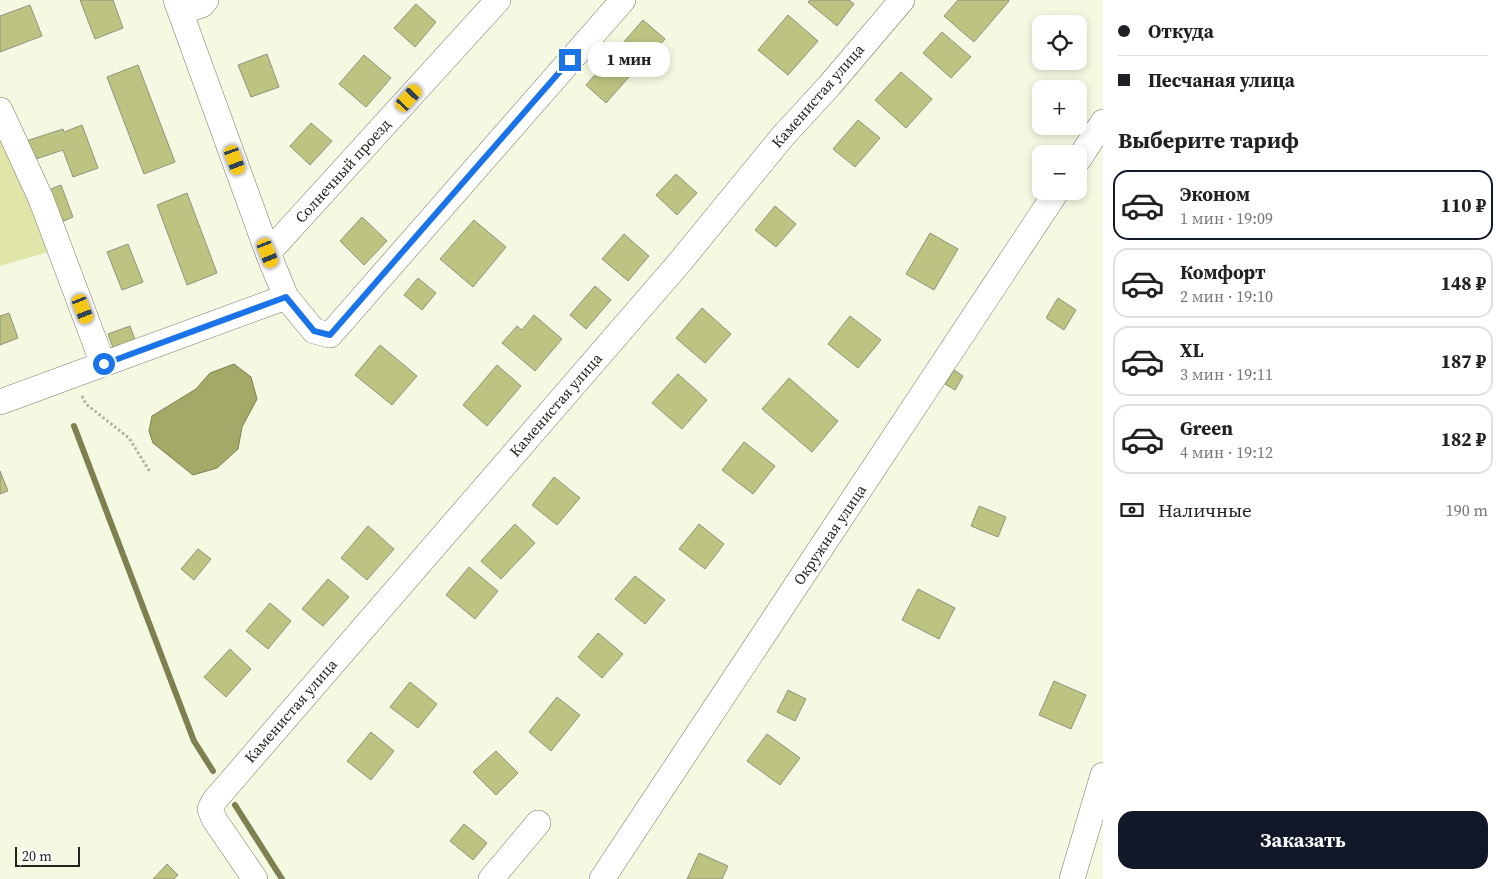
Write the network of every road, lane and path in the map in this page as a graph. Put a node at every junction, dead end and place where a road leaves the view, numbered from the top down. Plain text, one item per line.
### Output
1 (206, 0) edge
2 (498, 0) edge
3 (623, 0) edge
4 (902, 0) edge
5 (178, 6) edge
6 (0, 110) edge
7 (1103, 122) edge
8 (1087, 147) edge
9 (1051, 200) edge
10 (268, 253) junction
11 (286, 297) junction
12 (104, 364) junction
13 (72, 375) junction
14 (0, 402) edge
15 (150, 472) dead end
16 (1103, 775) edge
17 (538, 823) dead end
18 (255, 879) edge
19 (491, 879) edge
20 (602, 879) edge
21 (1072, 879) edge

1 - 5 street
2 - 10 street, Солнечный проезд
3 - 11 street
4 - 18 street, Каменистая улица
5 - 10 street
6 - 12 street
7 - 8 street
9 - 20 street, Окружная улица
10 - 11 street
11 - 12 street
12 - 13 street
13 - 14 street
13 - 15 path
16 - 21 street
17 - 19 street

